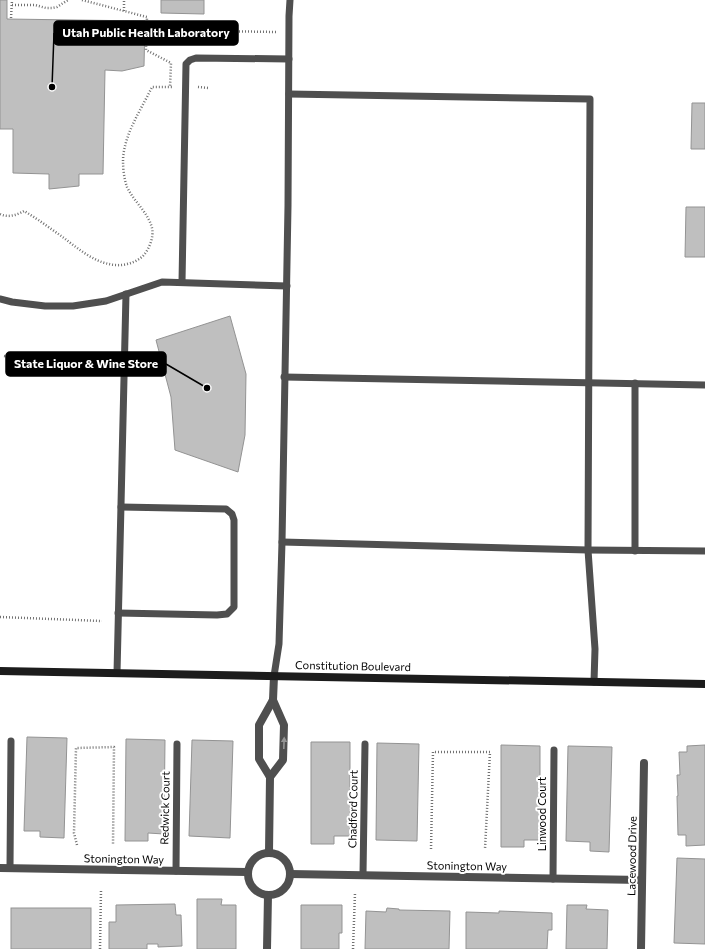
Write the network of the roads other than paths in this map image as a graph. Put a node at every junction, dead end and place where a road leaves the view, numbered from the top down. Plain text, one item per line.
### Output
1 (290, 0) edge
2 (289, 59) junction
3 (289, 94) junction
4 (182, 282) junction
5 (287, 286) junction
6 (126, 294) junction
7 (0, 299) edge
8 (284, 377) junction
9 (589, 382) junction
10 (635, 383) junction
11 (705, 385) edge
12 (121, 507) junction
13 (282, 542) junction
14 (588, 550) junction
15 (635, 551) junction
16 (705, 551) edge
17 (118, 613) junction
18 (0, 671) edge
19 (117, 673) junction
20 (274, 676) junction
21 (594, 682) junction
22 (705, 684) edge
23 (273, 700) junction
24 (11, 741) dead end
25 (177, 744) dead end
26 (366, 744) dead end
27 (554, 750) dead end
28 (644, 763) dead end
29 (270, 777) junction
30 (269, 852) junction
31 (0, 868) edge
32 (10, 868) junction
33 (176, 871) junction
34 (247, 872) junction
35 (290, 874) junction
36 (364, 875) junction
37 (553, 878) junction
38 (642, 880) junction
39 (268, 895) junction
40 (267, 949) edge
41 (641, 949) edge

1 - 2 lane
2 - 3 lane
2 - 4 lane
3 - 5 lane
3 - 9 lane
4 - 5 lane
4 - 6 lane
5 - 8 lane
6 - 7 lane
6 - 12 lane
8 - 9 lane
8 - 13 lane
9 - 10 lane
9 - 14 lane
10 - 11 lane
10 - 15 lane
12 - 17 lane
12 - 17 lane
13 - 14 lane
13 - 20 lane
14 - 15 lane
14 - 21 lane
15 - 16 lane
17 - 19 lane
18 - 19 main road, Constitution Boulevard
19 - 20 main road, Constitution Boulevard
20 - 21 main road, Constitution Boulevard
20 - 23 street
21 - 22 main road, Constitution Boulevard
29 -> 23 street
23 - 29 street
24 - 32 lane
25 - 33 lane, Redwick Court
26 - 36 lane, Chadford Court
27 - 37 lane, Linwood Court
28 - 38 street, Lacewood Drive
29 - 30 street
30 - 34 street
30 - 35 street
31 - 32 street, Stonington Way
32 - 33 street, Stonington Way
33 - 34 street, Stonington Way
34 - 39 street
35 - 36 street, Stonington Way
35 - 39 street
36 - 37 street, Stonington Way
37 - 38 street, Stonington Way
38 - 41 street, Lacewood Drive
39 - 40 street

